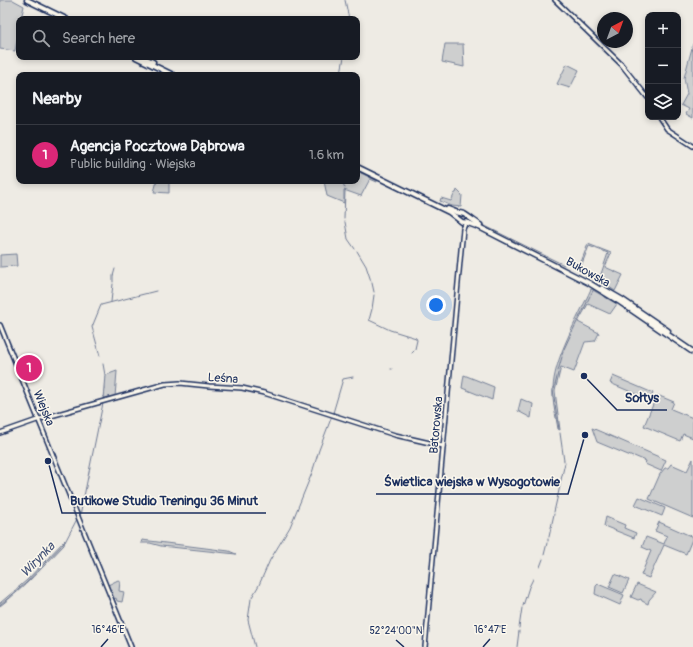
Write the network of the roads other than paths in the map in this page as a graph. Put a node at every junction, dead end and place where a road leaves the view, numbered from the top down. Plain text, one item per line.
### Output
1 (22, 0) edge
2 (27, 0) edge
3 (555, 0) edge
4 (54, 16) edge
5 (60, 16) edge
6 (142, 60) edge
7 (149, 60) edge
8 (167, 72) edge
9 (172, 72) edge
10 (645, 94) edge
11 (661, 120) edge
12 (693, 146) edge
13 (360, 166) edge
14 (360, 167) edge
15 (462, 214) junction
16 (460, 220) junction
17 (467, 220) junction
18 (463, 229) junction
19 (0, 325) edge
20 (693, 350) edge
21 (39, 420) junction
22 (0, 433) edge
23 (443, 446) junction
24 (131, 647) edge
25 (425, 647) edge

1 - 4 main road
2 - 5 main road
3 - 10 street
6 - 8 main road
7 - 9 main road
11 - 12 street
13 - 15 main road
14 - 16 main road
15 - 16 main road
15 - 17 main road, Bukowska
16 - 17 main road
16 - 18 street, Batorowska
17 - 18 street, Batorowska
17 - 20 main road, Bukowska
18 - 23 street, Batorowska
19 - 21 street, Wiejska
21 - 22 street, Leśna
21 - 23 street, Leśna
21 - 24 street, Wiejska
23 - 25 street, Batorowska

